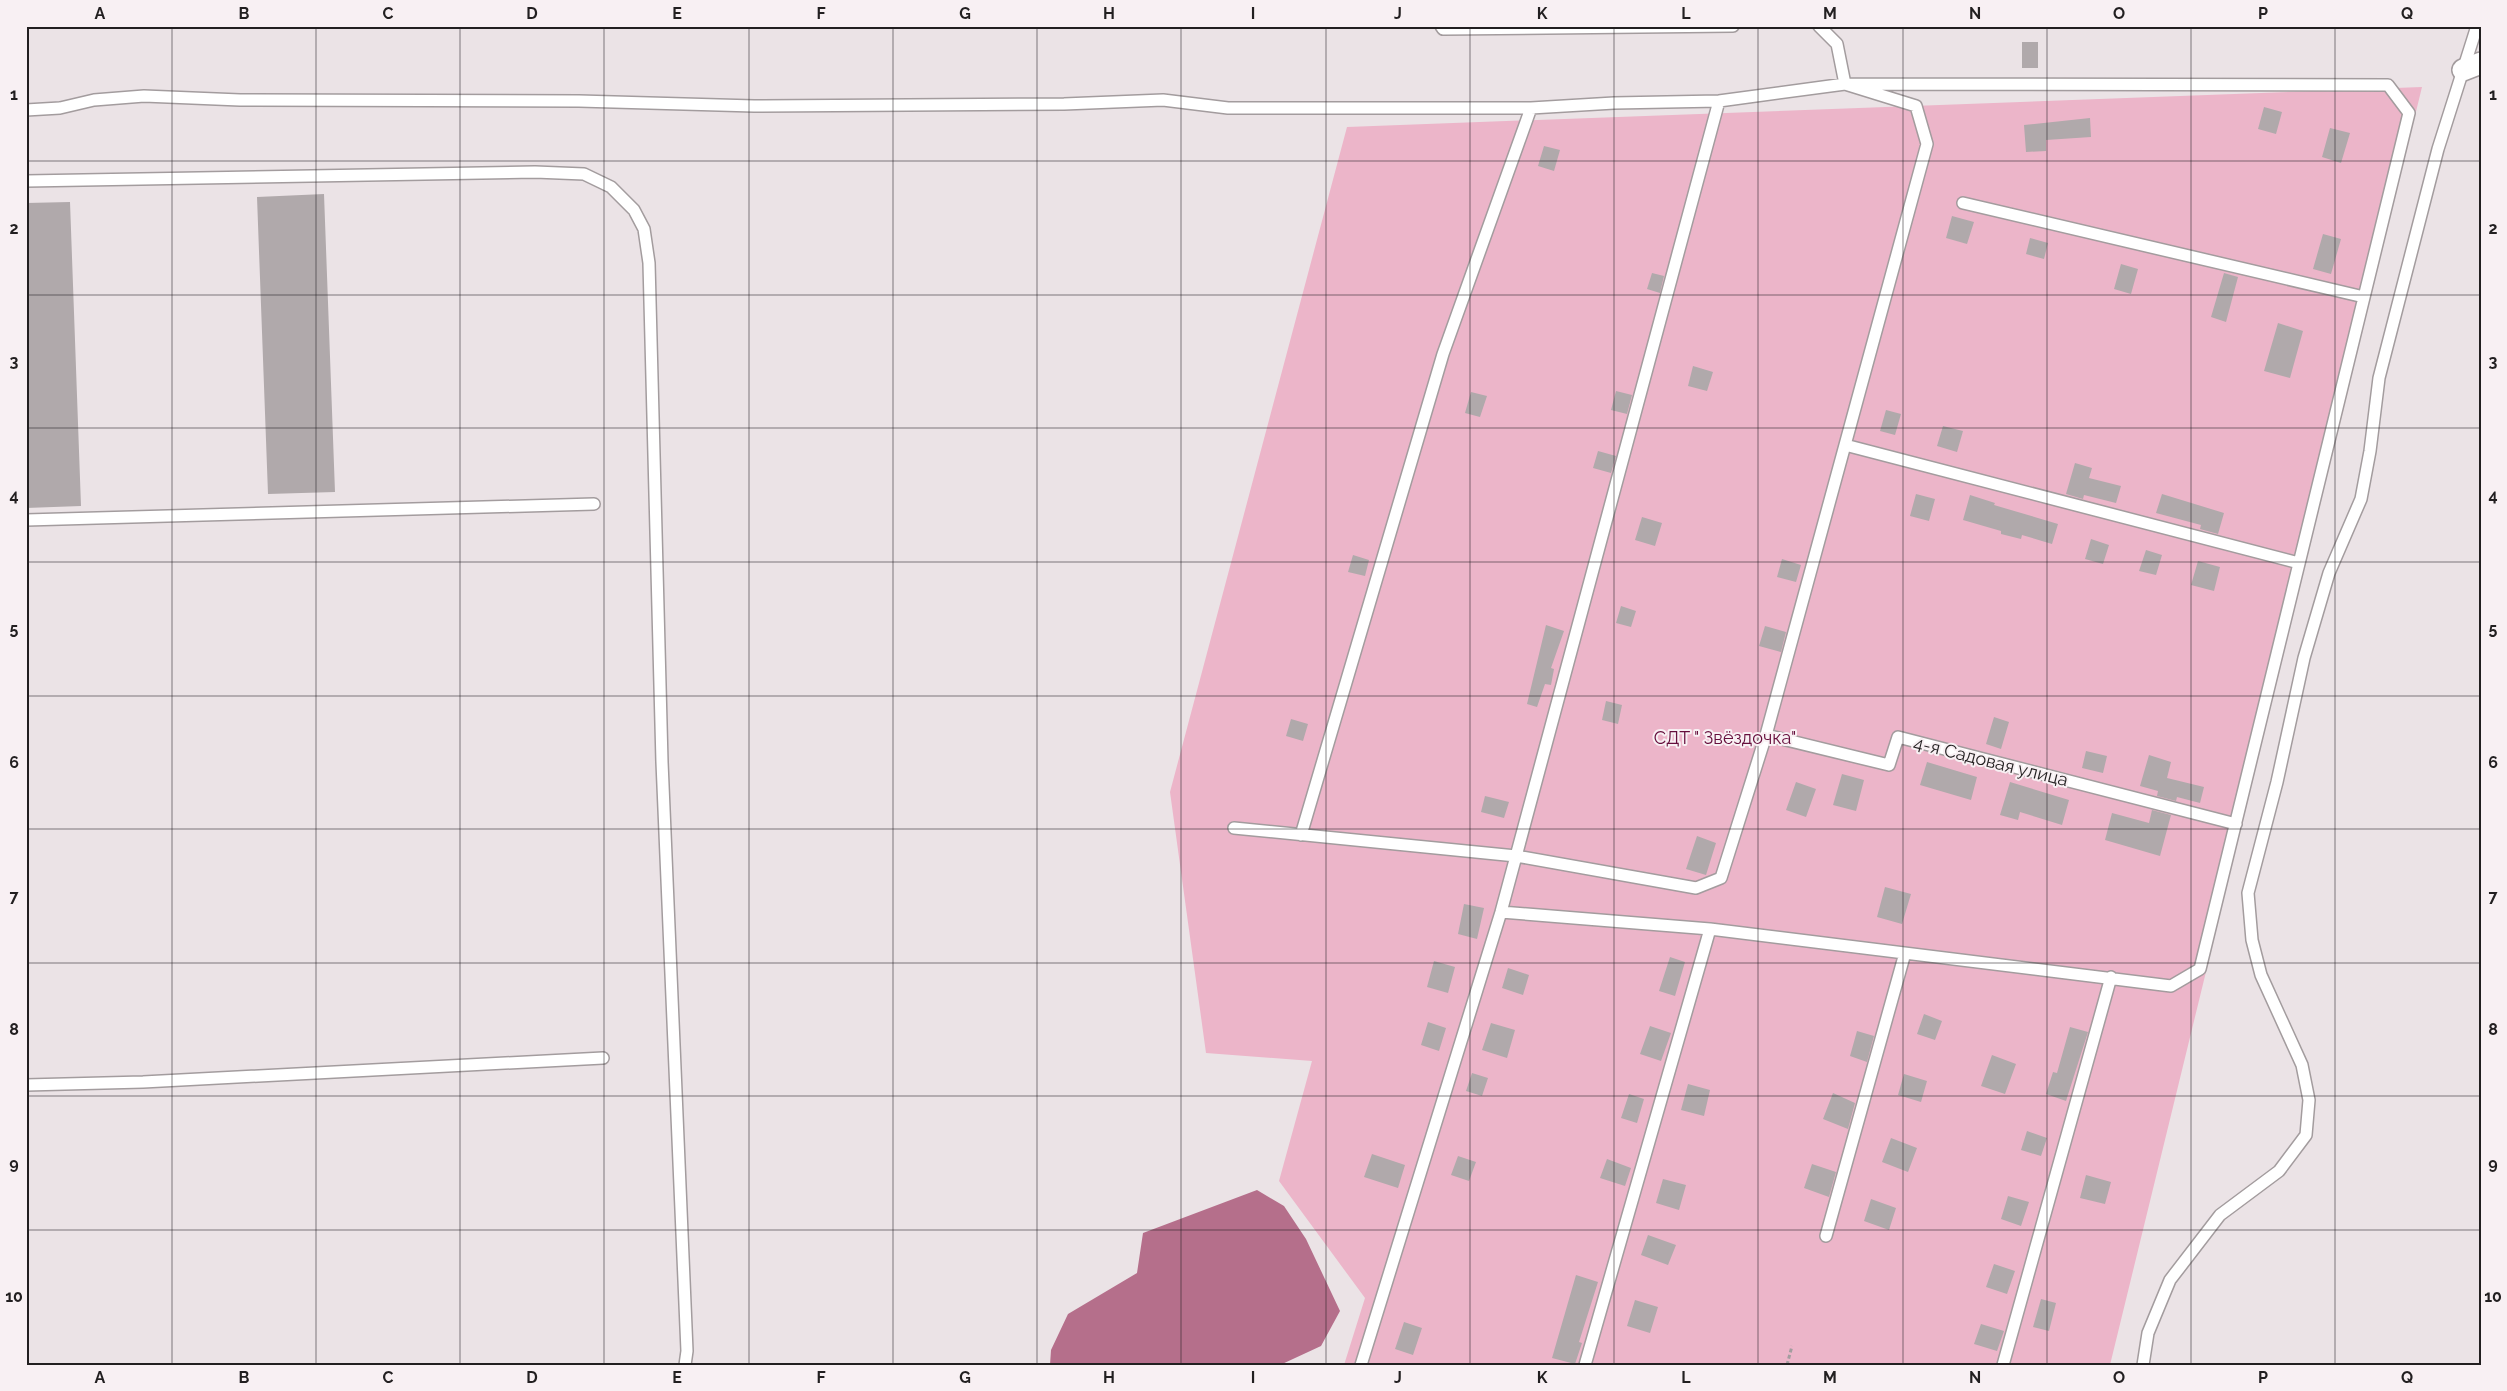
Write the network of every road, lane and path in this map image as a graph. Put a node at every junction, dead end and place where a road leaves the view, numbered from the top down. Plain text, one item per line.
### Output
1 (1440, 26) edge
2 (1732, 26) edge
3 (1819, 26) edge
4 (2477, 26) edge
5 (2472, 66) edge
6 (1845, 84) junction
7 (1719, 101) junction
8 (1531, 108) junction
9 (26, 110) edge
10 (26, 181) edge
11 (1963, 203) dead end
12 (2364, 297) junction
13 (1845, 445) junction
14 (594, 504) dead end
15 (26, 520) edge
16 (2299, 563) junction
17 (1766, 735) junction
18 (2236, 824) junction
19 (1234, 828) dead end
20 (1301, 835) junction
21 (1516, 856) junction
22 (1501, 912) junction
23 (1710, 929) junction
24 (1905, 953) junction
25 (2111, 977) junction
26 (603, 1058) dead end
27 (26, 1085) edge
28 (1826, 1236) dead end
29 (1792, 1346) dead end
30 (685, 1365) edge
31 (1361, 1365) edge
32 (1585, 1365) edge
33 (1787, 1365) edge
34 (2003, 1365) edge
35 (2143, 1365) edge

1 - 2 lane
3 - 6 lane
4 - 5 lane
5 - 35 lane
6 - 7 lane
6 - 12 lane
6 - 13 lane
7 - 8 lane
7 - 21 lane
8 - 9 lane
8 - 20 lane
10 - 30 lane
11 - 12 lane
12 - 16 lane
13 - 16 lane
13 - 17 lane
14 - 15 lane
16 - 18 lane
17 - 18 lane, 4-я Садовая улица
17 - 21 lane
18 - 25 lane
19 - 20 lane
20 - 21 lane
21 - 22 lane
22 - 23 lane
22 - 31 lane
23 - 24 lane
23 - 32 lane
24 - 25 lane
24 - 28 lane
25 - 34 lane
26 - 27 lane
29 - 33 path

